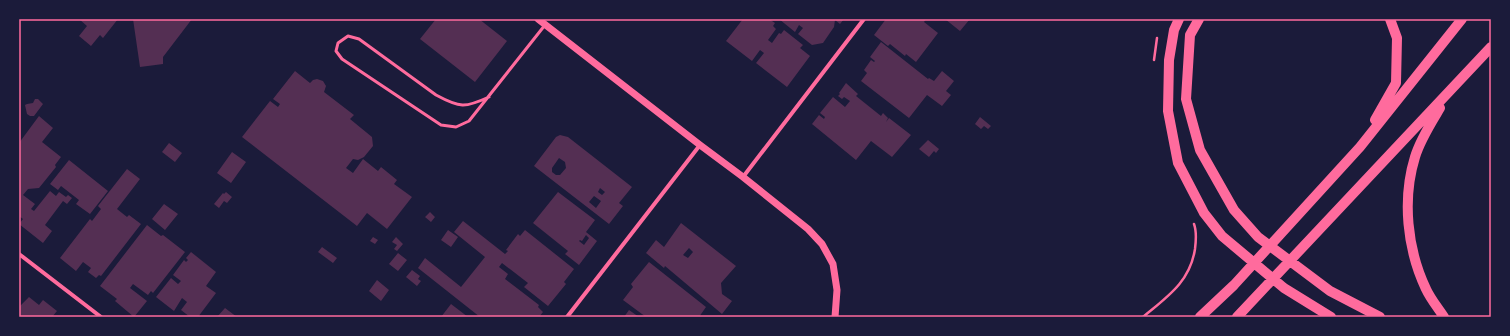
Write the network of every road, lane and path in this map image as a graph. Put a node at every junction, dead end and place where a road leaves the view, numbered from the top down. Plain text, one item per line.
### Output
1 (538, 19) edge
2 (864, 19) edge
3 (1179, 19) edge
4 (1199, 19) edge
5 (1390, 19) edge
6 (1462, 19) edge
7 (545, 25) junction
8 (1491, 47) edge
9 (1452, 89) junction
10 (489, 97) junction
11 (700, 145) junction
12 (1360, 147) junction
13 (743, 177) junction
14 (19, 254) edge
15 (101, 317) edge
16 (567, 317) edge
17 (835, 317) edge
18 (1200, 317) edge
19 (1237, 317) edge
20 (1331, 317) edge
21 (1380, 317) edge
22 (1444, 317) edge

1 - 7 street
2 - 13 street
3 - 20 main road
4 - 21 main road
5 - 12 main road
6 - 12 main road
7 - 10 lane
7 - 11 street
8 - 9 main road
9 - 19 main road
9 - 22 main road
10 - 10 lane
11 - 13 street
11 - 16 street
12 - 18 main road
13 - 17 street
14 - 15 street

